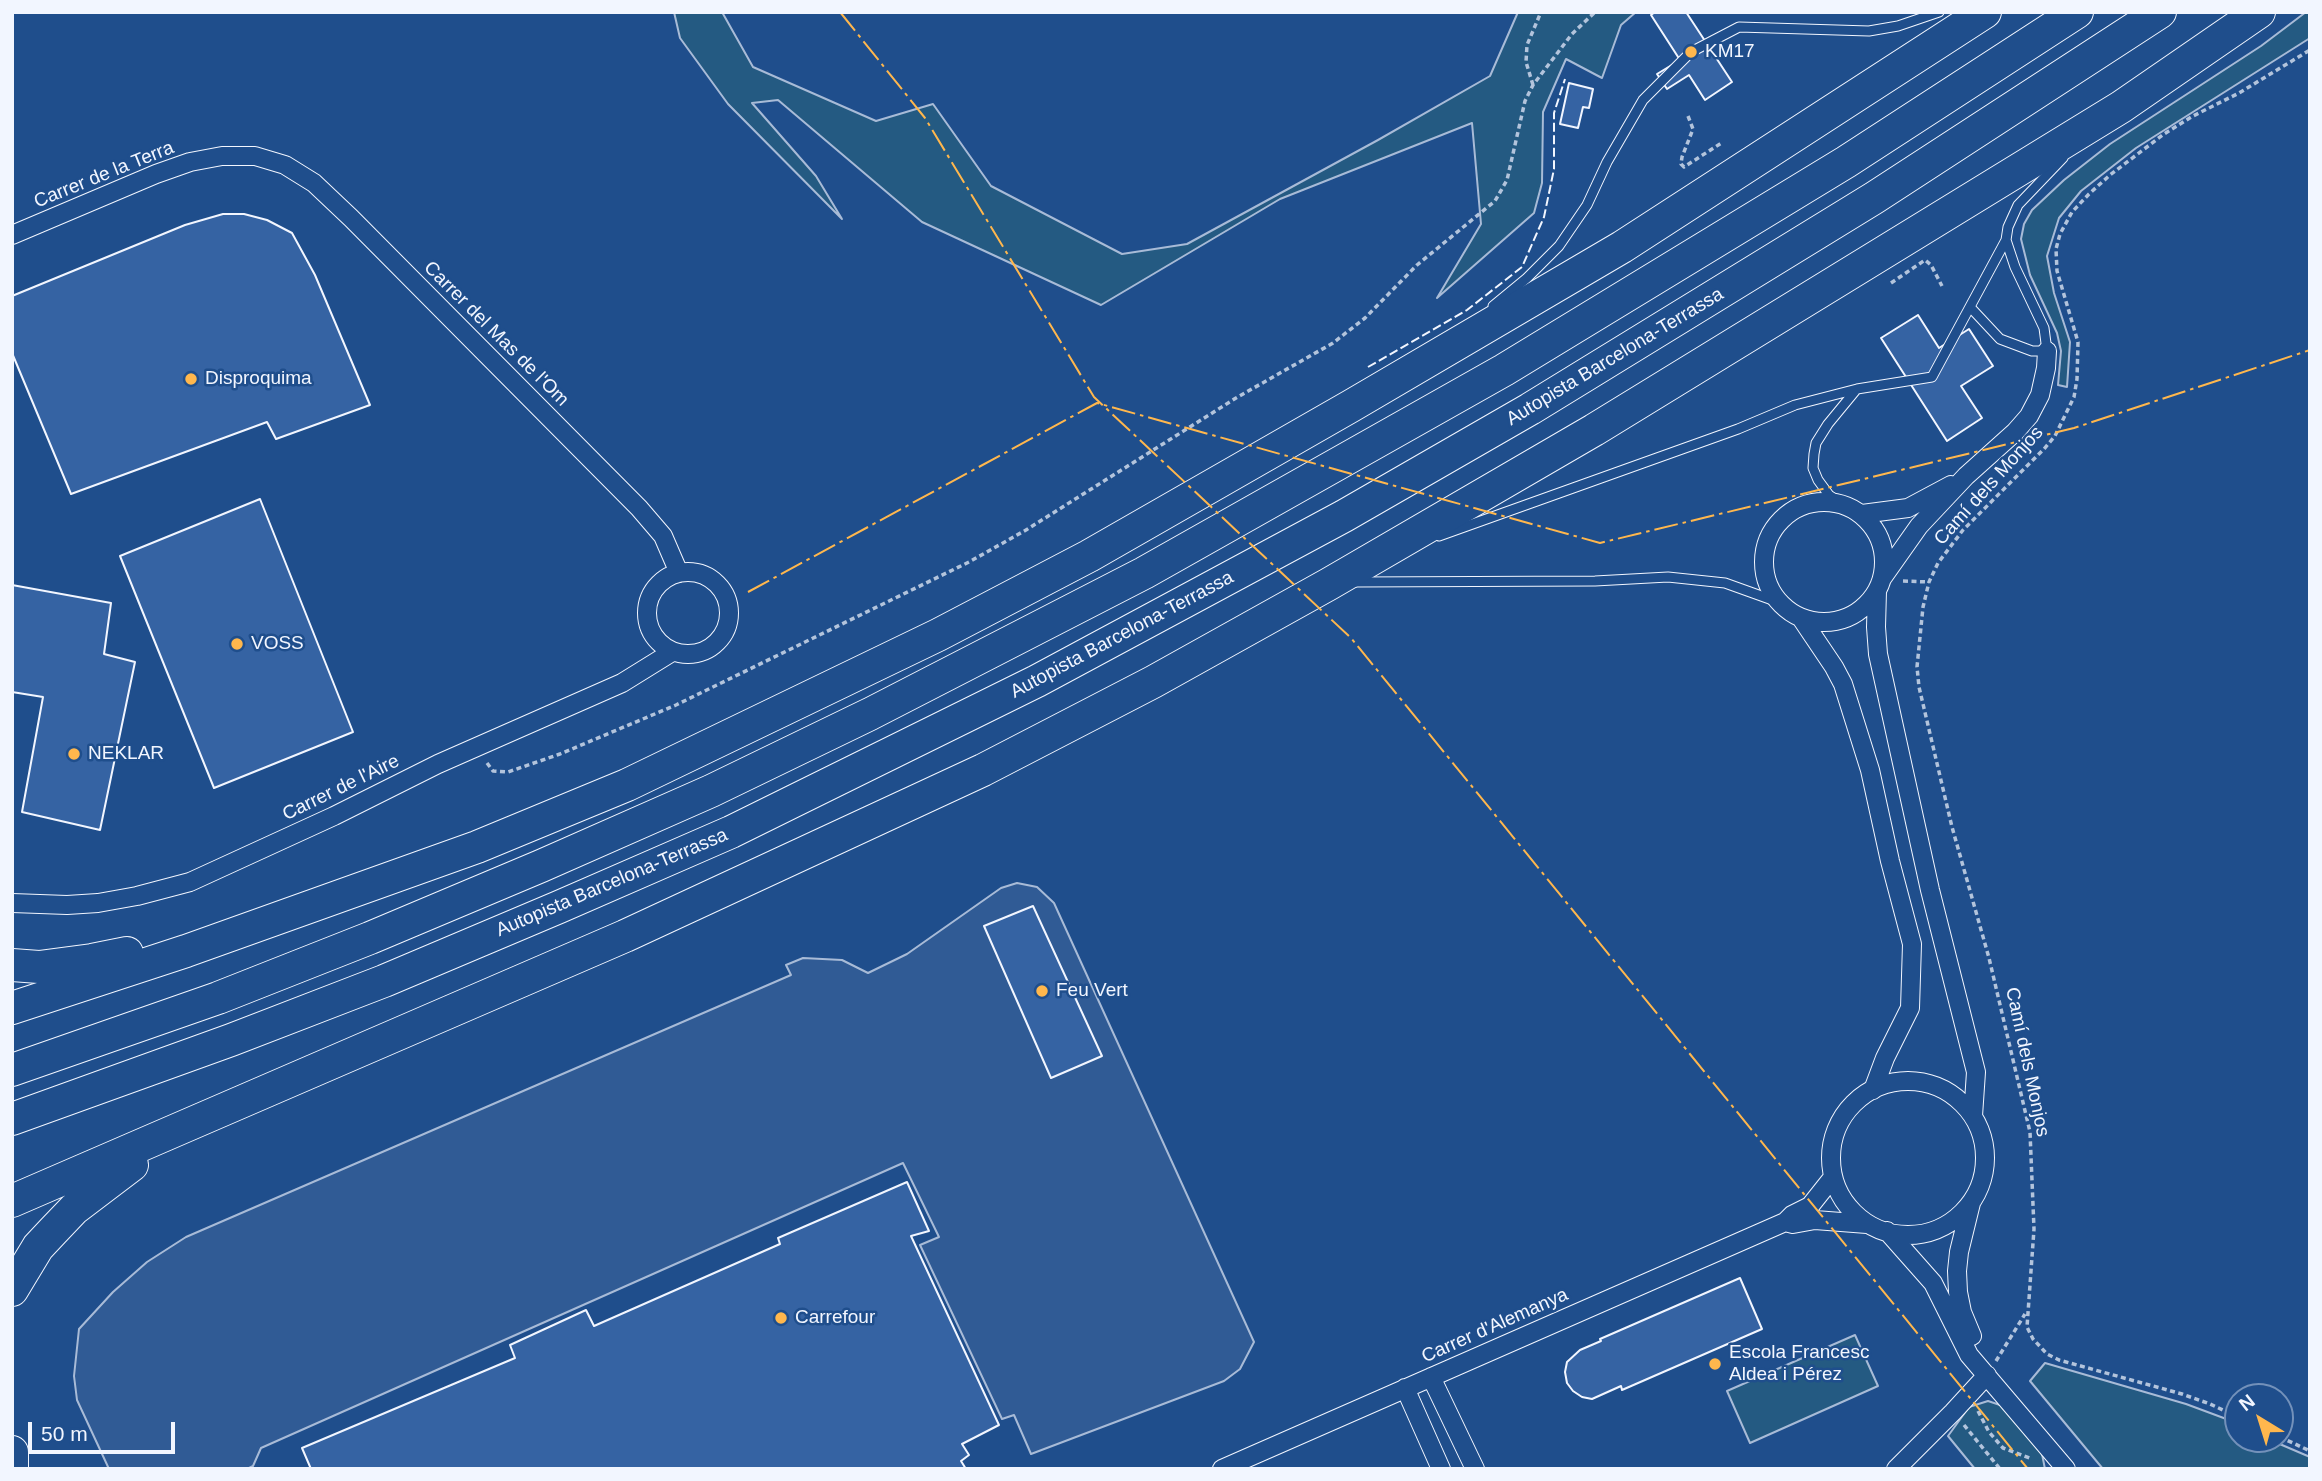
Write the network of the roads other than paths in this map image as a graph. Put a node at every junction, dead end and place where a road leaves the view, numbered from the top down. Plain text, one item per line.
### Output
1 (1939, 12) edge
2 (1985, 12) edge
3 (2077, 12) edge
4 (2160, 12) edge
5 (2259, 12) edge
6 (2121, 107) junction
7 (2079, 144) dead end
8 (2069, 153) dead end
9 (255, 156) joint
10 (12, 235) edge
11 (2006, 240) junction
12 (1971, 308) junction
13 (1483, 314) dead end
14 (2047, 351) junction
15 (1408, 360) dead end
16 (1857, 389) junction
17 (1351, 406) junction
18 (1966, 476) junction
19 (1844, 505) junction
20 (1862, 514) junction
21 (1393, 547) junction
22 (679, 573) junction
23 (1329, 584) junction
24 (1880, 584) junction
25 (1778, 601) junction
26 (1801, 618) junction
27 (672, 652) junction
28 (394, 878) junction
29 (12, 903) edge
30 (12, 965) edge
31 (12, 1008) edge
32 (12, 1070) edge
33 (1873, 1090) junction
34 (233, 1107) junction
35 (1973, 1116) junction
36 (12, 1119) edge
37 (1833, 1177) junction
38 (1973, 1198) junction
39 (12, 1202) edge
40 (1785, 1222) junction
41 (1867, 1224) junction
42 (1887, 1231) junction
43 (12, 1290) edge
44 (1987, 1375) junction
45 (1431, 1377) junction
46 (1405, 1388) junction
47 (12, 1452) edge
48 (12, 1469) edge
49 (1222, 1469) edge
50 (1441, 1469) edge
51 (1475, 1469) edge
52 (1896, 1469) edge
53 (2066, 1469) edge

1 - 13 lane
2 - 17 highway
3 - 32 highway
4 - 36 highway, Autopista Barcelona-Terrassa
5 - 6 highway
6 - 7 lane
6 - 21 highway
8 - 11 lane
9 - 10 street, Carrer de la Terra
9 - 22 street, Carrer del Mas de l'Om
11 - 12 lane
11 - 14 lane
12 - 14 lane
12 - 16 lane
14 - 18 street
15 - 17 lane
16 - 19 lane
16 - 21 lane
17 - 28 highway
18 - 20 street
18 - 24 street
19 - 20 street
19 - 25 street
20 - 24 street
21 - 23 highway
22 - 27 street
22 - 27 street
23 - 25 lane
23 - 34 highway
24 - 26 street
24 - 35 street
25 - 26 street
26 - 33 street
27 - 29 street, Carrer de l'Aire
28 - 30 highway
28 - 31 highway
33 - 35 street
33 - 37 street
34 - 39 highway
34 - 43 highway
35 - 38 street
37 - 40 street, Carrer d'Alemanya
37 - 41 street
38 - 42 street
38 - 44 street
40 - 41 street, Carrer d'Alemanya
40 - 45 street, Carrer d'Alemanya
41 - 42 street
42 - 44 street
44 - 52 street
44 - 53 street
45 - 46 street, Carrer d'Alemanya
45 - 51 street
46 - 49 street, Carrer d'Alemanya
46 - 50 street
47 - 48 highway

